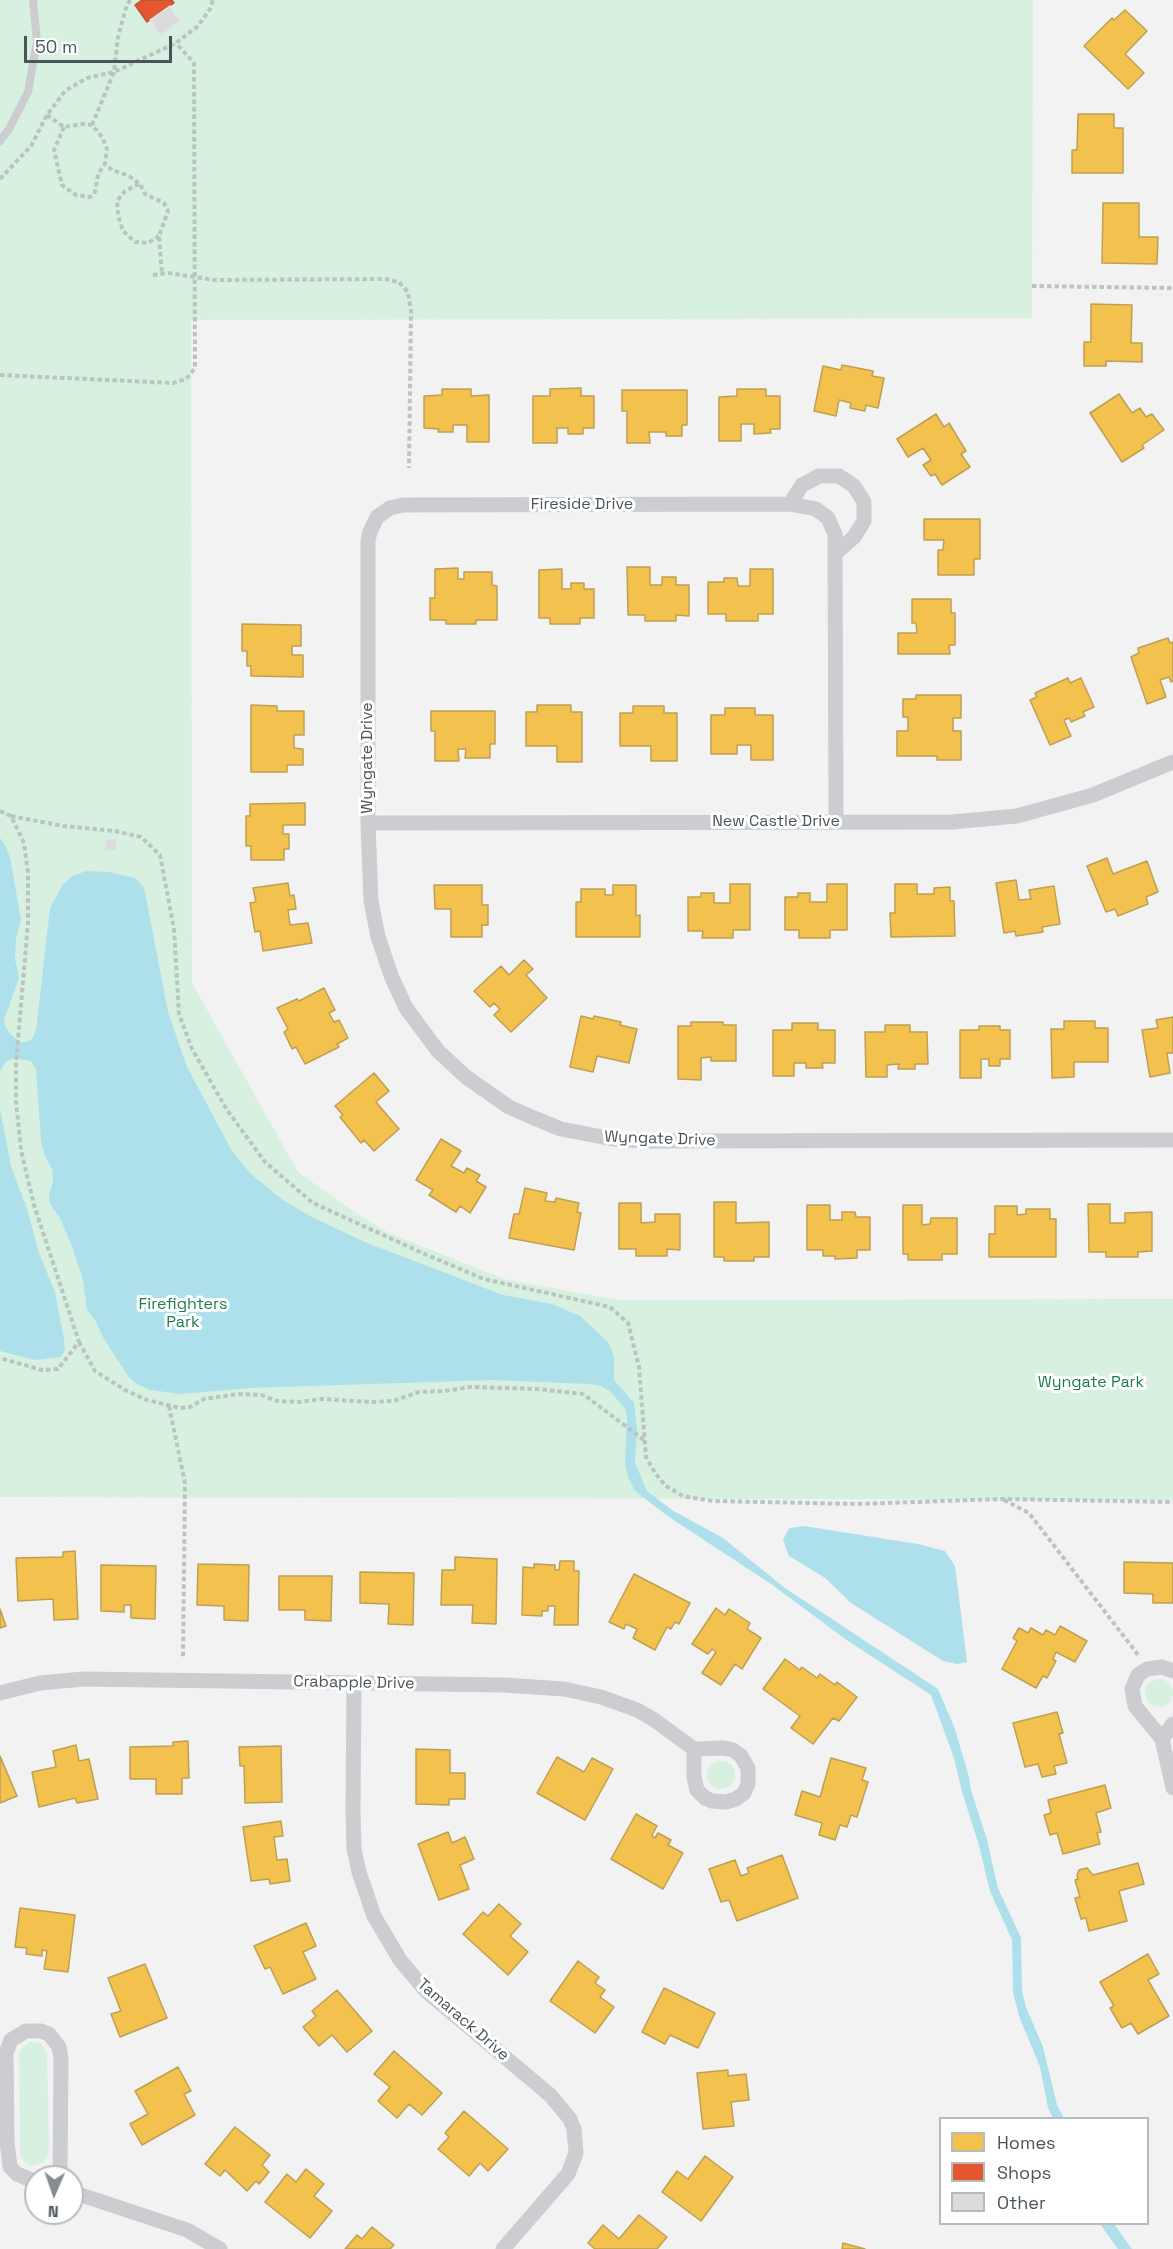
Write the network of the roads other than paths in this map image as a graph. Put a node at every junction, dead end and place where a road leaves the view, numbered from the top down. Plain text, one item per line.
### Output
1 (33, 0) edge
2 (0, 141) edge
3 (790, 504) junction
4 (377, 517) joint
5 (835, 554) junction
6 (1173, 762) edge
7 (836, 822) junction
8 (368, 823) junction
9 (1173, 1140) edge
10 (1173, 1671) edge
11 (354, 1684) junction
12 (0, 1693) edge
13 (1173, 1724) edge
14 (1162, 1739) junction
15 (693, 1749) dead end
16 (1173, 1788) edge
17 (60, 2165) edge
18 (24, 2178) edge
19 (84, 2196) edge
20 (220, 2249) edge
21 (503, 2249) edge

1 - 2 lane
3 - 4 street, Fireside Drive
3 - 5 street, Fireside Drive
3 - 5 street
4 - 8 street, Wyngate Drive
5 - 7 street, Fireside Drive
6 - 7 street, New Castle Drive
7 - 8 street, New Castle Drive
8 - 9 street, Wyngate Drive
10 - 14 street
11 - 12 street, Crabapple Drive
11 - 15 street, Crabapple Drive
11 - 21 street, Tamarack Drive
13 - 14 street
14 - 16 street
17 - 18 street
19 - 20 street

